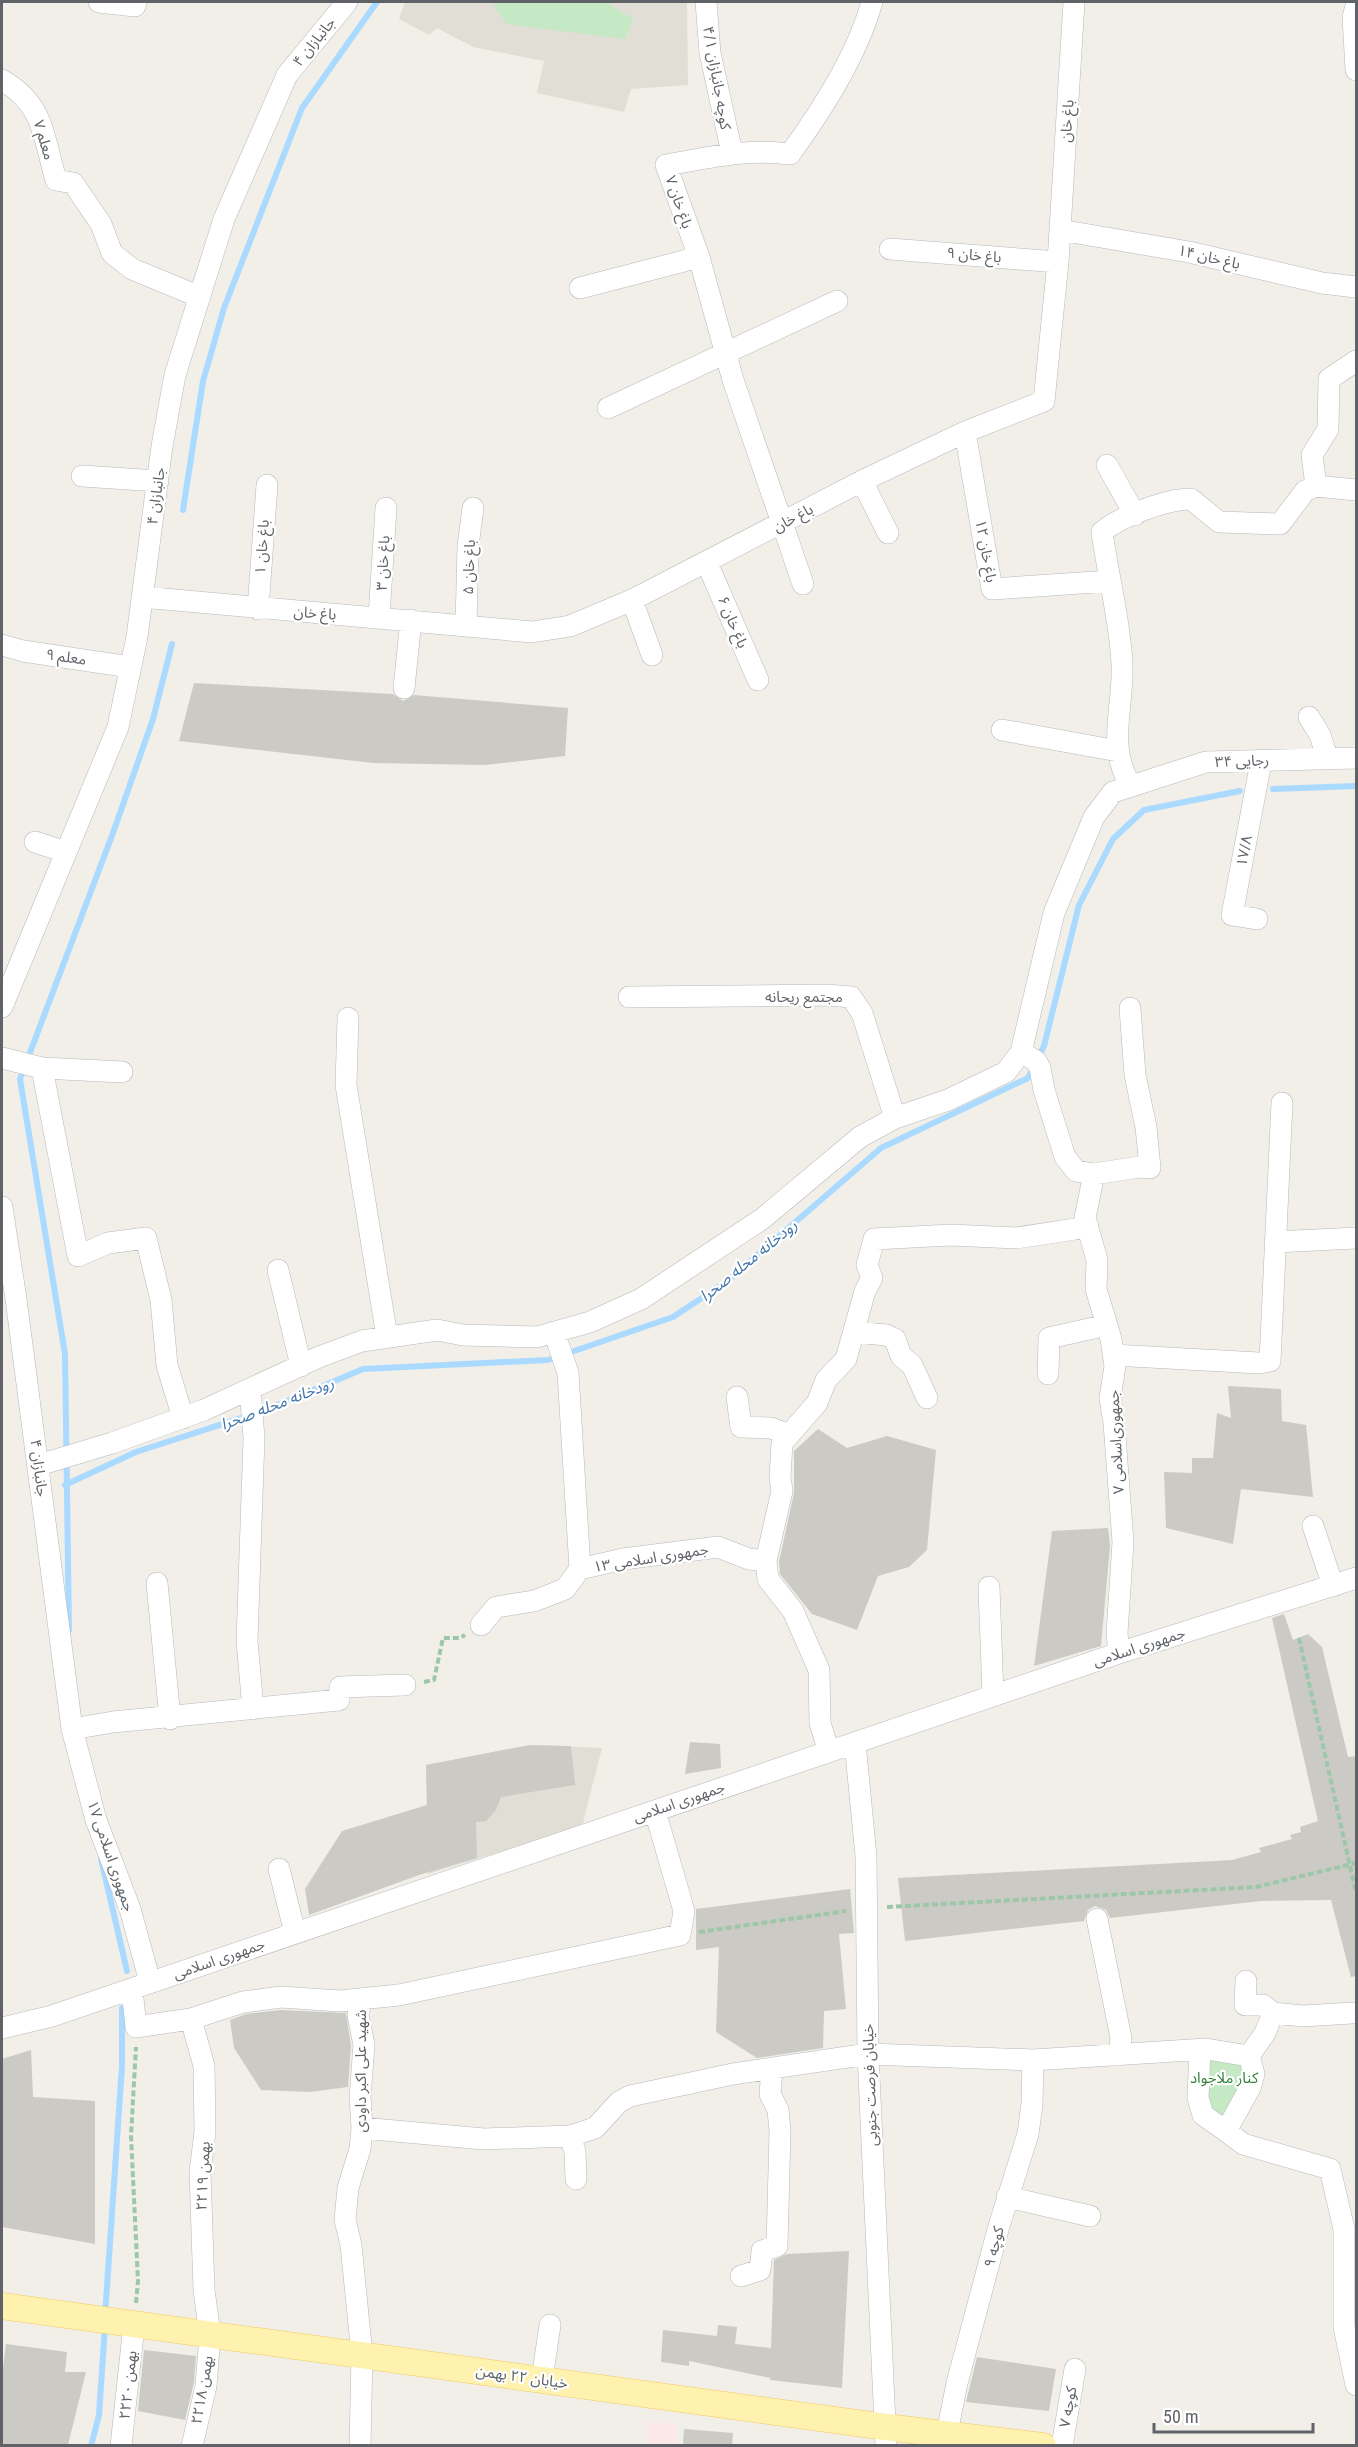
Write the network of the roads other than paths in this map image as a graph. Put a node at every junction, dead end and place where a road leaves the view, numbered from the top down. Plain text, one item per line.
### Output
1 (99, 2) edge
2 (136, 2) edge
3 (347, 2) edge
4 (706, 2) edge
5 (872, 2) edge
6 (1074, 2) edge
7 (1356, 6) edge
8 (1356, 70) edge
9 (2, 80) edge
10 (732, 153) junction
11 (1060, 230) junction
12 (890, 249) dead end
13 (699, 257) junction
14 (1058, 262) junction
15 (1356, 287) edge
16 (580, 288) dead end
17 (200, 297) junction
18 (837, 301) dead end
19 (725, 354) junction
20 (1356, 361) edge
21 (608, 408) dead end
22 (965, 432) junction
23 (1107, 465) dead end
24 (82, 476) dead end
25 (158, 481) junction
26 (862, 481) junction
27 (267, 485) dead end
28 (1316, 486) junction
29 (1356, 490) edge
30 (386, 508) dead end
31 (473, 508) dead end
32 (1135, 515) junction
33 (784, 523) junction
34 (888, 533) dead end
35 (707, 563) junction
36 (1110, 580) junction
37 (803, 584) dead end
38 (142, 597) junction
39 (632, 600) junction
40 (258, 609) junction
41 (380, 617) junction
42 (411, 620) junction
43 (466, 625) junction
44 (2, 645) edge
45 (652, 655) dead end
46 (130, 667) junction
47 (758, 680) dead end
48 (404, 688) dead end
49 (1309, 717) dead end
50 (1002, 730) dead end
51 (1118, 751) junction
52 (1327, 757) junction
53 (1356, 758) edge
54 (1261, 762) junction
55 (1131, 786) junction
56 (35, 842) dead end
57 (66, 852) junction
58 (1257, 919) dead end
59 (629, 997) dead end
60 (2, 1007) edge
61 (1130, 1008) dead end
62 (348, 1018) dead end
63 (1032, 1060) junction
64 (24, 1064) edge
65 (122, 1072) dead end
66 (1282, 1103) dead end
67 (895, 1118) junction
68 (1094, 1174) junction
69 (2, 1207) edge
70 (1088, 1227) junction
71 (1356, 1238) edge
72 (1275, 1242) junction
73 (4, 1243) edge
74 (278, 1270) dead end
75 (1107, 1324) junction
76 (855, 1332) junction
77 (554, 1333) junction
78 (387, 1337) junction
79 (1113, 1355) junction
80 (301, 1366) junction
81 (1048, 1374) dead end
82 (250, 1390) junction
83 (737, 1397) dead end
84 (927, 1398) dead end
85 (183, 1418) junction
86 (789, 1435) junction
87 (39, 1466) junction
88 (1313, 1526) dead end
89 (766, 1561) junction
90 (580, 1569) junction
91 (1356, 1578) edge
92 (157, 1583) dead end
93 (1333, 1586) junction
94 (989, 1587) dead end
95 (481, 1624) road end
96 (1119, 1653) junction
97 (405, 1685) road end
98 (993, 1696) junction
99 (253, 1709) junction
100 (170, 1719) junction
101 (72, 1729) junction
102 (855, 1743) junction
103 (829, 1752) junction
104 (655, 1811) junction
105 (279, 1869) dead end
106 (1097, 1919) dead end
107 (295, 1933) junction
108 (1246, 1981) dead end
109 (141, 1985) junction
110 (362, 1999) junction
111 (1273, 2013) junction
112 (1352, 2013) dead end
113 (191, 2019) junction
114 (2, 2028) edge
115 (1200, 2050) junction
116 (868, 2054) junction
117 (1119, 2055) junction
118 (1249, 2056) junction
119 (1033, 2060) junction
120 (772, 2069) junction
121 (362, 2128) junction
122 (1226, 2132) junction
123 (570, 2136) junction
124 (576, 2179) dead end
125 (1007, 2198) junction
126 (1090, 2216) dead end
127 (741, 2276) dead end
128 (2, 2306) edge
129 (134, 2325) junction
130 (550, 2325) dead end
131 (210, 2335) junction
132 (362, 2355) junction
133 (1075, 2369) dead end
134 (542, 2379) junction
135 (1356, 2385) edge
136 (886, 2436) edge
137 (960, 2438) edge
138 (121, 2445) edge
139 (192, 2445) edge
140 (360, 2445) edge
141 (1043, 2445) edge
142 (1062, 2445) edge

1 - 2 street
3 - 17 street, جانبازان ۴
4 - 10 street, کوچه جانبازان ۴/۱
5 - 10 street, باغ خان ۷
6 - 11 street, باغ خان
7 - 8 street
9 - 17 street, معلم ۷
10 - 13 street, باغ خان ۷
11 - 14 street, باغ خان
11 - 15 street, باغ خان ۱۴
12 - 14 street, باغ خان ۹
13 - 16 street
13 - 19 street, باغ خان ۷
14 - 22 street, باغ خان
17 - 25 street, جانبازان ۴
18 - 19 street
19 - 21 street
19 - 33 street, باغ خان ۷
20 - 28 street
22 - 26 street, باغ خان
22 - 36 street, باغ خان ۱۲
23 - 32 street
24 - 25 street
25 - 38 street, جانبازان ۴
26 - 33 street, باغ خان
26 - 34 street
27 - 40 street, باغ خان ۱
28 - 29 street
28 - 32 street
30 - 41 street, باغ خان ۳
31 - 43 street, باغ خان ۵
32 - 36 street
33 - 35 street, باغ خان
33 - 37 street, باغ خان ۷
35 - 39 street, باغ خان
35 - 47 street, باغ خان ۶
36 - 51 street
38 - 40 street, باغ خان
38 - 46 street, جانبازان ۴
39 - 43 street, باغ خان
39 - 45 street
40 - 41 street, باغ خان
41 - 42 street, باغ خان
42 - 43 street, باغ خان
42 - 48 street
44 - 46 street, معلم ۹
46 - 57 street, جانبازان ۴
49 - 52 street
50 - 51 street
51 - 55 street
52 - 53 street, رجایی ۳۴
52 - 54 street, رجایی ۳۴
54 - 55 street, رجایی ۳۴
54 - 58 street, ۱۷/۸
55 - 63 street, رجایی ۳۴
56 - 57 street
57 - 60 street, جانبازان ۴
59 - 67 street, مجتمع ریحانه
61 - 68 street
62 - 78 street
63 - 67 street
63 - 68 street
64 - 65 street
64 - 85 street
66 - 72 street
67 - 77 street
68 - 70 street, جمهوری‌اسلامی ۷
69 - 73 street, جانبازان ۴
70 - 75 street, جمهوری‌اسلامی ۷
70 - 76 street
71 - 72 street
72 - 79 street
73 - 87 street, جانبازان ۴
74 - 80 street
75 - 79 street, جمهوری‌اسلامی ۷
75 - 81 street
76 - 84 street
76 - 86 street
77 - 78 street
77 - 90 street
78 - 80 street
79 - 96 street, جمهوری‌اسلامی ۷
80 - 82 street
82 - 85 street
82 - 99 street
83 - 86 street
85 - 87 street
86 - 89 street
87 - 101 street, جانبازان ۴
88 - 93 street
89 - 90 street, جمهوری اسلامی ۱۳
89 - 103 street
90 - 95 street
91 - 93 street, جمهوری اسلامی
92 - 100 street
93 - 96 street, جمهوری اسلامی
94 - 98 street
96 - 98 street, جمهوری اسلامی
97 - 99 street
98 - 102 street, جمهوری اسلامی
99 - 100 street
100 - 101 street
101 - 109 street, جمهوری اسلامی ۱۷
102 - 103 street, جمهوری اسلامی
102 - 116 street, خیابان فرصت جنوبی
103 - 104 street, جمهوری اسلامی
104 - 107 street, جمهوری اسلامی
104 - 110 street
105 - 107 street
106 - 117 street
107 - 109 street, جمهوری اسلامی
108 - 111 street
109 - 113 street, جمهوری اسلامی ۱۷
109 - 114 street, جمهوری اسلامی
110 - 113 street
110 - 121 street, شهید علی اکبر داودی
111 - 112 street
111 - 118 street
113 - 131 street, ۲۲بهمن ۱۹
115 - 117 street
115 - 118 street
115 - 122 street
116 - 119 street
116 - 120 street
116 - 136 street, خیابان فرصت جنوبی
117 - 119 street
118 - 122 street
119 - 125 street, کوچه ۹
120 - 123 street
120 - 127 street
121 - 123 street
121 - 132 street, شهید علی اکبر داودی
122 - 135 street
123 - 124 street
125 - 126 street
125 - 137 street, کوچه ۹
128 - 129 main road, خیابان ۲۲ بهمن
129 - 131 main road, خیابان ۲۲ بهمن
129 - 138 street, ۲۲بهمن ۲۰
130 - 134 street
131 - 132 main road, خیابان ۲۲ بهمن
131 - 139 street, ۲۲بهمن ۱۸
132 - 134 main road, خیابان ۲۲ بهمن
132 - 140 street, شهید علی اکبر داودی
133 - 142 street, کوچه ۷
134 - 136 main road, خیابان ۲۲ بهمن
136 - 137 main road, خیابان ۲۲ بهمن
137 - 141 main road, خیابان ۲۲ بهمن

